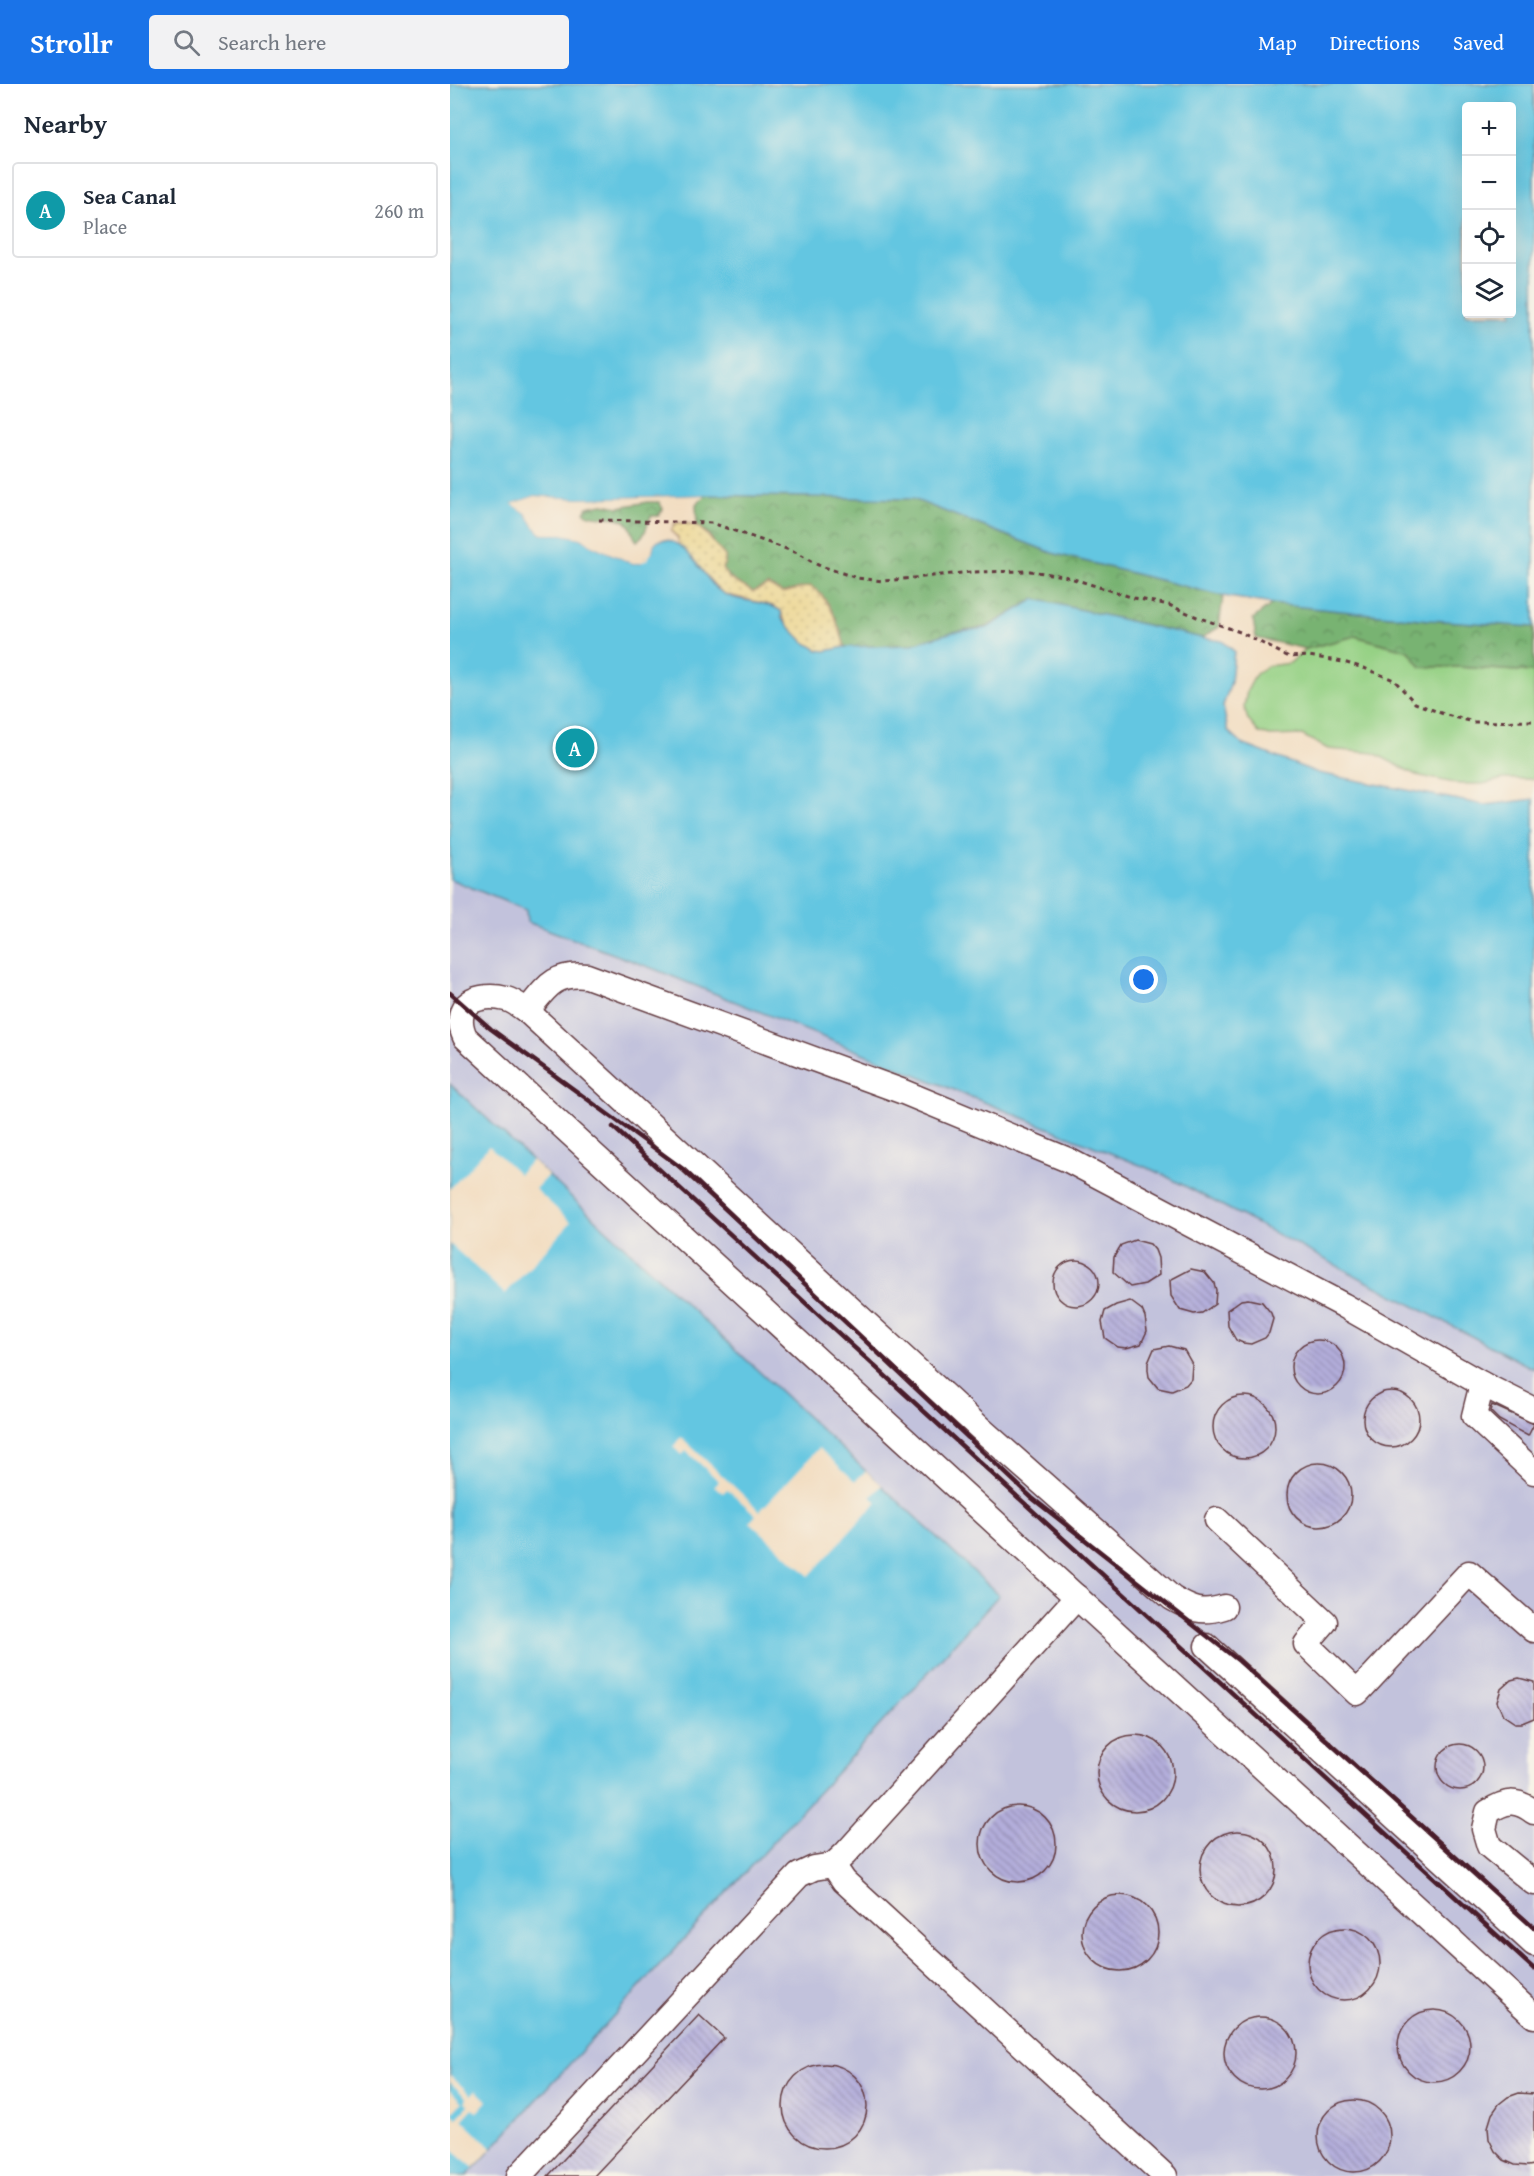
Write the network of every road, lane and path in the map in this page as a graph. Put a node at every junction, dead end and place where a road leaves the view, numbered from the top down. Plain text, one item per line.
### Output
1 (599, 520) dead end
2 (1534, 721) edge
3 (527, 1011) junction
4 (1482, 1384) junction
5 (1534, 1410) edge
6 (1534, 1472) edge
7 (1217, 1520) dead end
8 (1077, 1597) junction
9 (1224, 1607) dead end
10 (1534, 1630) edge
11 (1208, 1646) dead end
12 (1534, 1812) edge
13 (833, 1865) junction
14 (1534, 1883) edge
15 (1534, 1944) edge
16 (1534, 2016) edge
17 (519, 2176) edge
18 (1165, 2176) edge

1 - 2 path
3 - 4 lane
3 - 8 lane
3 - 9 lane
4 - 5 lane
4 - 6 lane
7 - 10 lane
8 - 13 lane
8 - 16 lane
11 - 15 lane
12 - 14 lane
13 - 17 lane
13 - 18 lane

